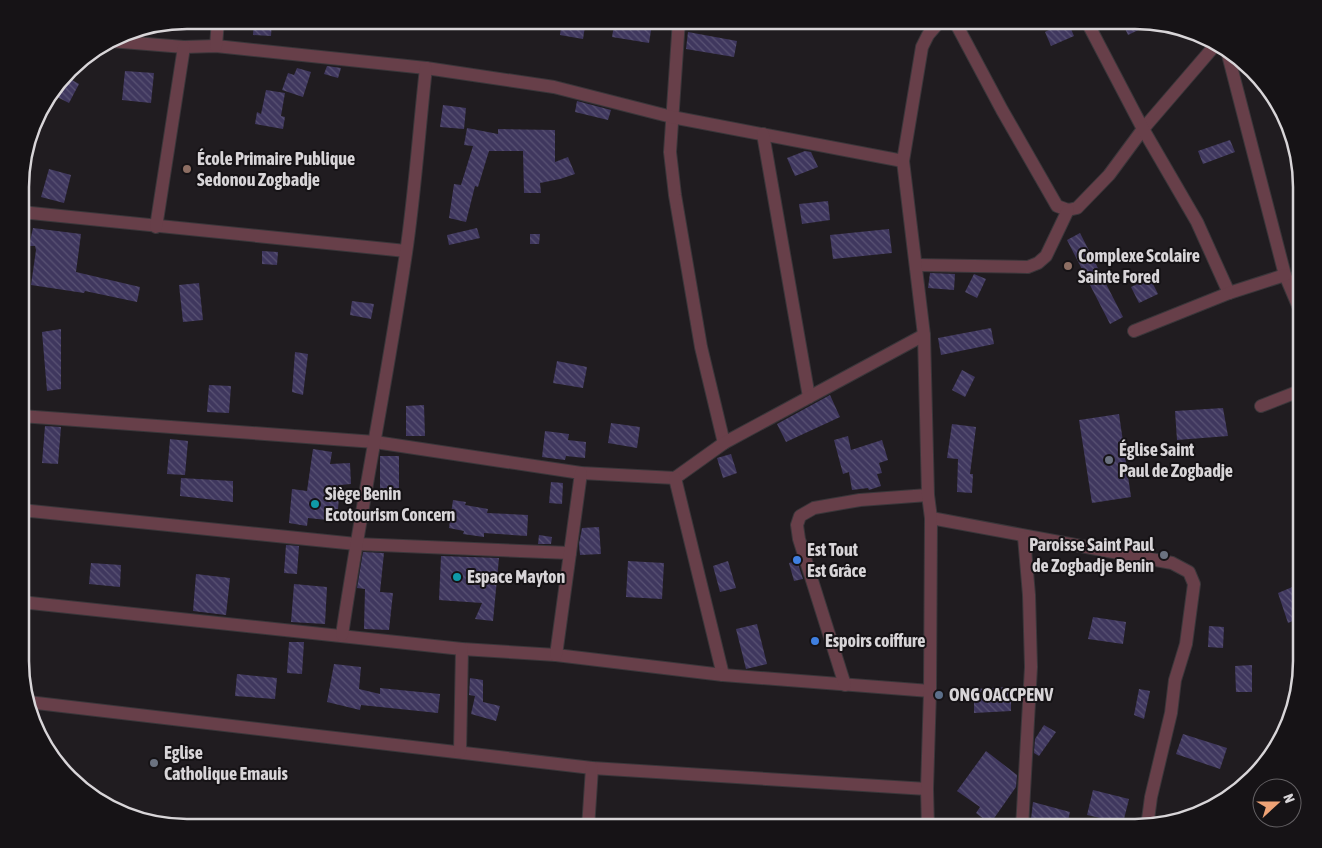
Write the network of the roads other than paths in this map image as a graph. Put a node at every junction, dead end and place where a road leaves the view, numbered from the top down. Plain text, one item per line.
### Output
1 (217, 29) edge
2 (678, 29) edge
3 (933, 29) edge
4 (959, 29) edge
5 (1091, 29) edge
6 (126, 41) edge
7 (184, 46) junction
8 (216, 46) junction
9 (1212, 49) edge
10 (1229, 60) edge
11 (426, 68) junction
12 (672, 117) junction
13 (1143, 129) junction
14 (763, 134) junction
15 (903, 161) junction
16 (1068, 210) junction
17 (29, 213) edge
18 (156, 227) junction
19 (406, 251) junction
20 (916, 265) junction
21 (1285, 275) junction
22 (1229, 293) junction
23 (1293, 294) edge
24 (1134, 331) dead end
25 (924, 335) junction
26 (1293, 394) edge
27 (809, 397) junction
28 (1261, 406) dead end
29 (29, 417) edge
30 (375, 442) junction
31 (724, 443) junction
32 (581, 472) junction
33 (674, 478) junction
34 (928, 495) junction
35 (29, 511) edge
36 (931, 518) junction
37 (1024, 537) junction
38 (356, 544) junction
39 (570, 553) junction
40 (29, 603) edge
41 (342, 635) junction
42 (462, 649) junction
43 (556, 655) junction
44 (723, 675) junction
45 (845, 686) junction
46 (930, 691) junction
47 (35, 703) edge
48 (460, 752) junction
49 (592, 768) junction
50 (927, 789) junction
51 (589, 819) edge
52 (928, 819) edge
53 (1023, 819) edge
54 (1148, 819) edge

1 - 8 street
2 - 12 street
3 - 15 street
4 - 16 street
5 - 13 street
6 - 7 street
7 - 8 street
7 - 18 street
8 - 11 street
9 - 13 street
10 - 21 street
11 - 12 street
11 - 19 street
12 - 14 street
12 - 31 street
13 - 16 street
13 - 22 street
14 - 15 street
14 - 27 street
15 - 20 street
16 - 20 street
17 - 18 street
18 - 19 street
19 - 30 street
20 - 25 street
21 - 22 street
21 - 23 street
22 - 24 street
25 - 27 street
25 - 34 street
26 - 28 street
27 - 31 street
29 - 30 street
30 - 32 street
30 - 38 street
31 - 33 street
32 - 33 street
32 - 39 street
33 - 44 street
34 - 36 street
34 - 45 street
35 - 38 street
36 - 37 street
36 - 46 street
37 - 53 street
37 - 54 street
38 - 39 street
38 - 41 street
39 - 43 street
40 - 41 street
41 - 42 street
42 - 43 street
42 - 48 street
43 - 44 street
44 - 45 street
45 - 46 street
46 - 50 street
47 - 48 street
48 - 49 street
49 - 50 street
49 - 51 street
50 - 52 street

